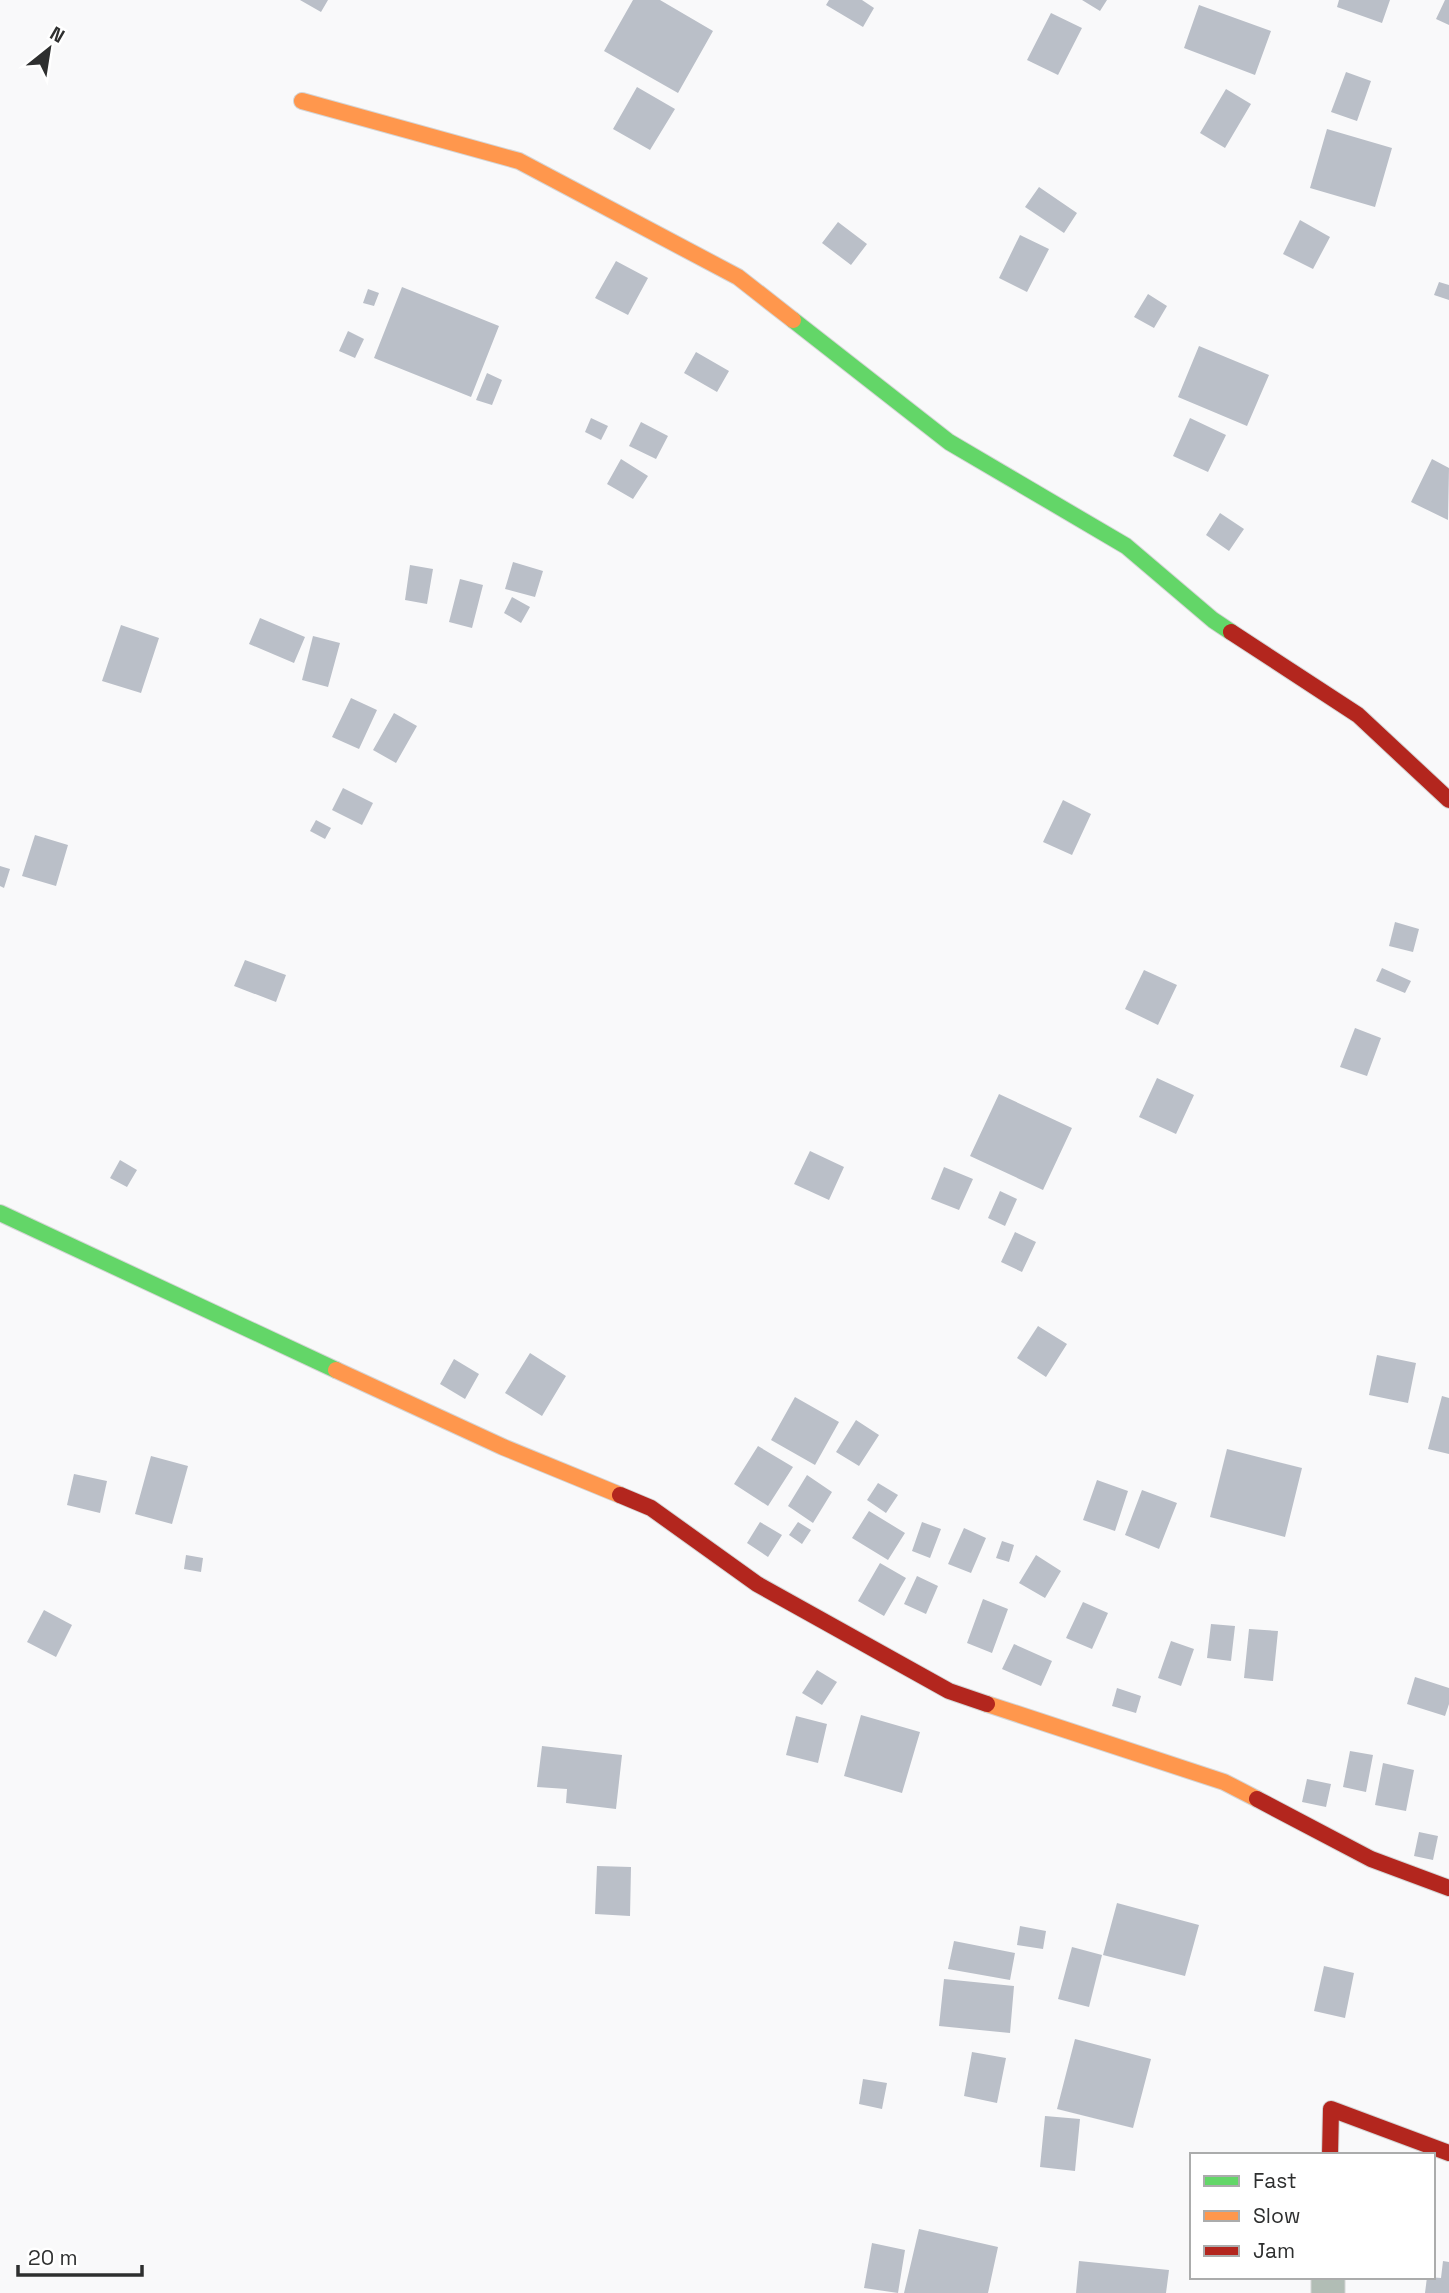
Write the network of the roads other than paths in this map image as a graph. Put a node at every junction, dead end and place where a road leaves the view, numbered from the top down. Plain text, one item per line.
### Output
1 (302, 101) dead end
2 (1449, 800) edge
3 (0, 1213) edge
4 (1449, 1888) edge
5 (1330, 2153) edge
6 (1449, 2153) edge

1 - 2 street
3 - 4 street
5 - 6 street

